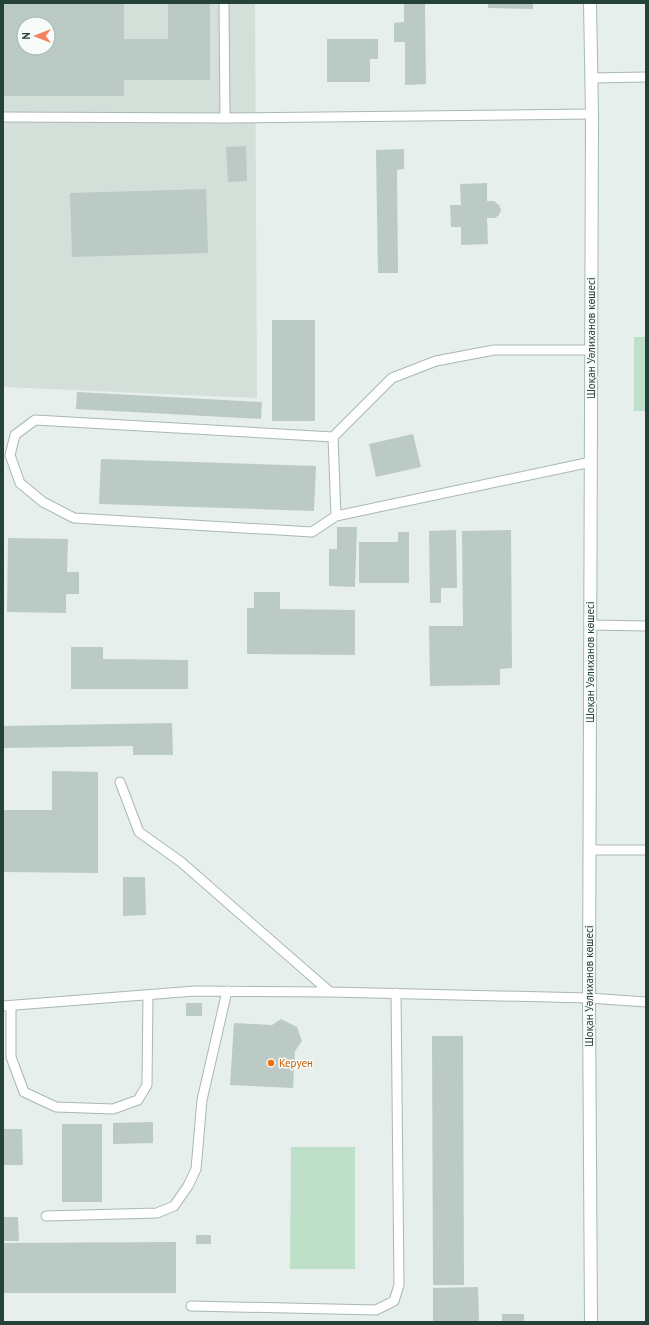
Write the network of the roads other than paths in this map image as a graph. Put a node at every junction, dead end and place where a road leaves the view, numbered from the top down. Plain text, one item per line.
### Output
1 (224, 3) edge
2 (590, 3) edge
3 (646, 77) edge
4 (592, 78) junction
5 (592, 114) junction
6 (3, 117) edge
7 (225, 118) junction
8 (591, 350) junction
9 (333, 437) junction
10 (591, 462) junction
11 (336, 516) junction
12 (590, 625) junction
13 (646, 626) edge
14 (120, 782) dead end
15 (590, 850) junction
16 (646, 850) edge
17 (227, 991) junction
18 (330, 992) junction
19 (396, 993) junction
20 (148, 995) junction
21 (589, 998) junction
22 (646, 1002) edge
23 (7, 1006) edge
24 (46, 1216) dead end
25 (191, 1306) dead end
26 (592, 1322) edge

1 - 7 lane
2 - 4 main road, Шоқан Уәлиханов көшесі
3 - 4 lane
4 - 5 main road, Шоқан Уәлиханов көшесі
5 - 7 lane
5 - 8 main road, Шоқан Уәлиханов көшесі
6 - 7 lane
8 - 9 lane
8 - 10 main road, Шоқан Уәлиханов көшесі
9 - 11 lane
9 - 11 lane
10 - 11 lane
10 - 12 main road, Шоқан Уәлиханов көшесі
12 - 13 lane
12 - 15 main road, Шоқан Уәлиханов көшесі
14 - 18 lane
15 - 16 lane
15 - 21 main road, Шоқан Уәлиханов көшесі
17 - 18 lane
17 - 20 lane
17 - 24 lane
18 - 19 lane
19 - 21 lane
19 - 25 lane
20 - 23 lane
20 - 23 lane
21 - 22 lane
21 - 26 main road, Шоқан Уәлиханов көшесі

